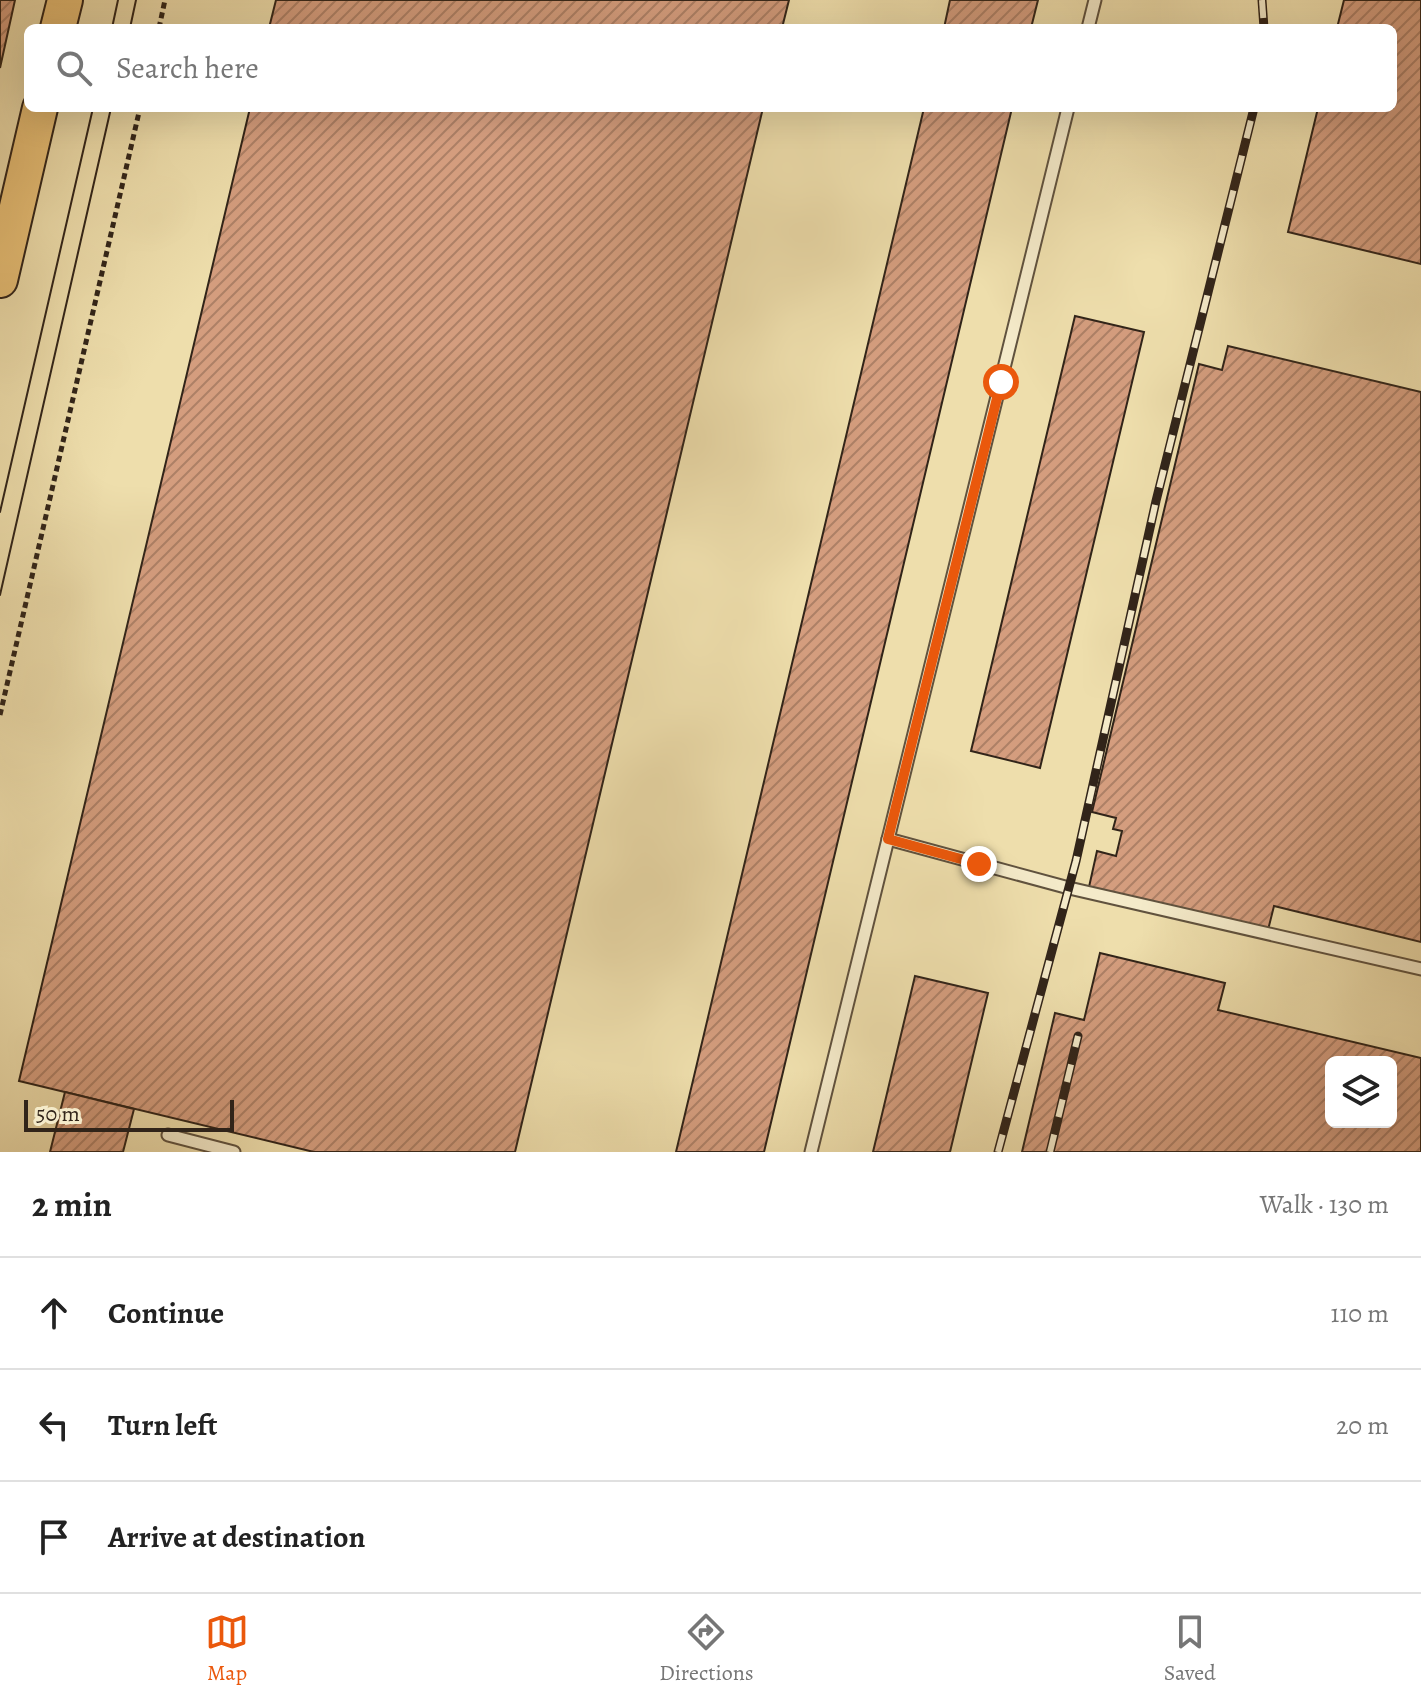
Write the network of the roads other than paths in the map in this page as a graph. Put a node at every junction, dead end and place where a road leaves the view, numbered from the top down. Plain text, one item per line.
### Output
1 (65, 0) edge
2 (1095, 0) edge
3 (59, 24) edge
4 (1089, 24) edge
5 (39, 112) edge
6 (1067, 112) edge
7 (0, 280) edge
8 (888, 839) junction
9 (1421, 969) edge
10 (168, 1135) dead end
11 (234, 1152) edge
12 (811, 1152) edge

1 - 3 main road
2 - 4 lane
5 - 7 main road
6 - 8 lane
8 - 9 lane
8 - 12 lane
10 - 11 lane

